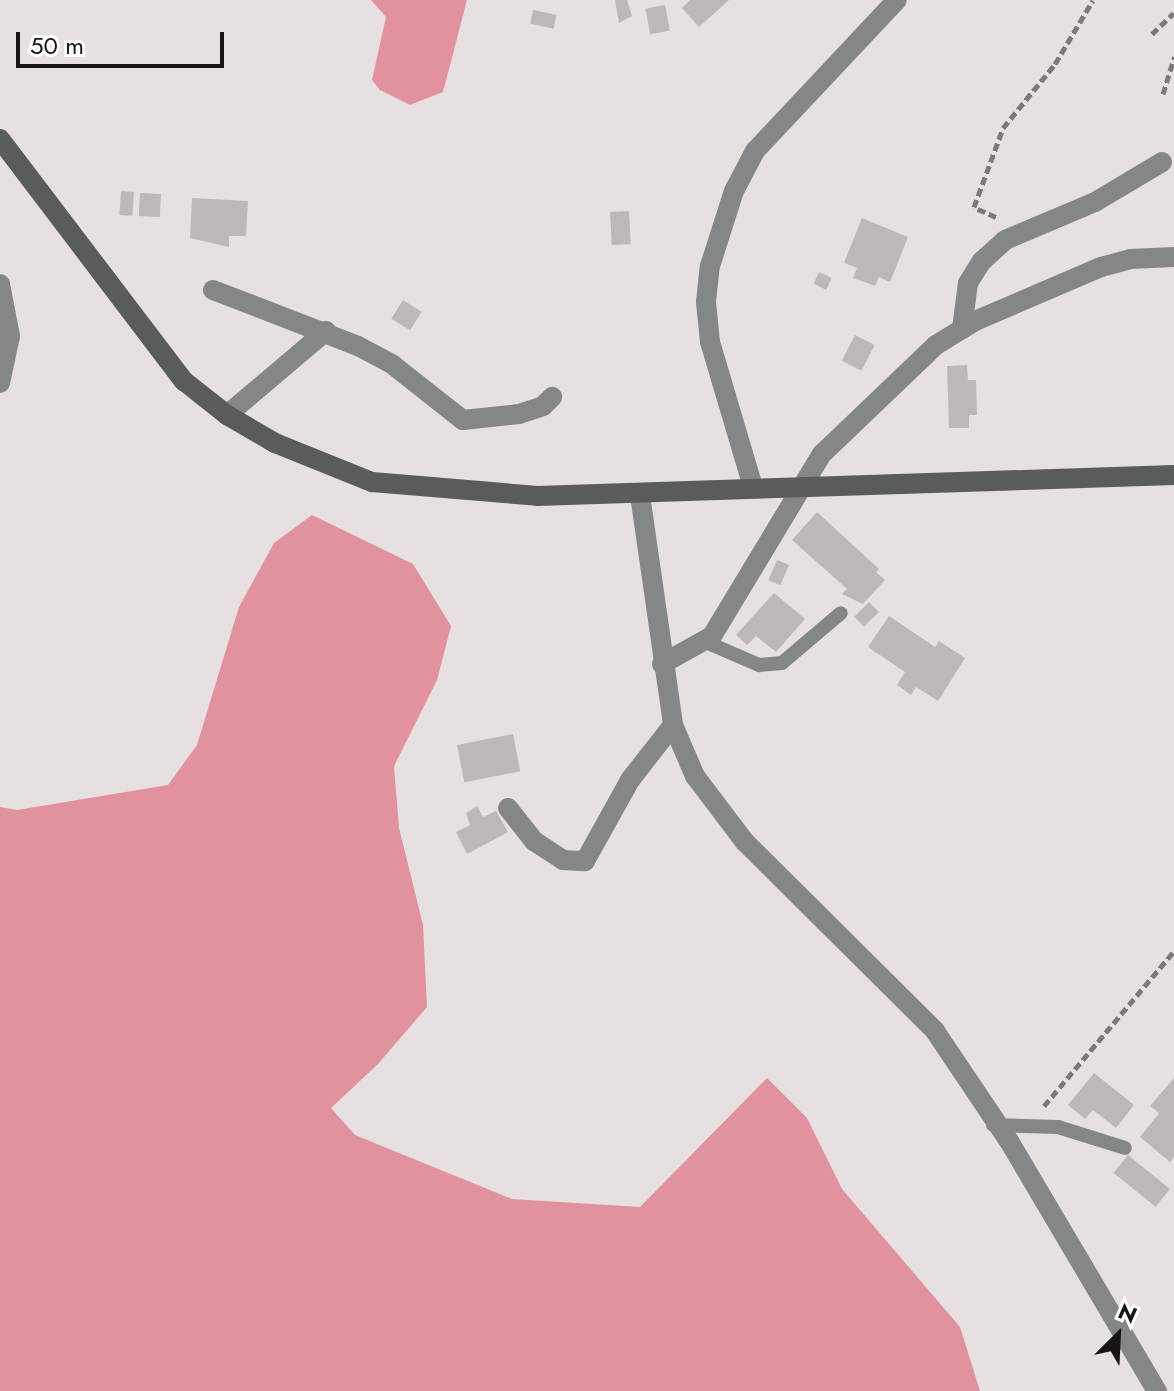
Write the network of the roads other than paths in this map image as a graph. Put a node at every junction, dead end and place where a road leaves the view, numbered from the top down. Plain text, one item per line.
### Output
1 (897, 0) edge
2 (0, 139) edge
3 (1162, 162) dead end
4 (1174, 257) edge
5 (0, 284) edge
6 (213, 290) dead end
7 (962, 329) junction
8 (326, 331) junction
9 (0, 383) edge
10 (552, 397) dead end
11 (227, 415) junction
12 (1174, 475) edge
13 (800, 484) junction
14 (753, 487) junction
15 (640, 495) junction
16 (841, 613) dead end
17 (706, 642) junction
18 (662, 664) junction
19 (673, 725) junction
20 (508, 808) dead end
21 (993, 1125) junction
22 (1125, 1148) dead end
23 (1157, 1391) edge

1 - 14 street
2 - 11 street
3 - 7 street
4 - 7 street
5 - 9 street
6 - 8 street
7 - 13 street
8 - 10 street
8 - 11 street
11 - 15 street
12 - 13 street
13 - 14 street
13 - 17 street
14 - 15 street
15 - 18 street
16 - 17 lane
17 - 18 street
18 - 19 street
19 - 20 street
19 - 21 street
21 - 22 lane
21 - 23 street

